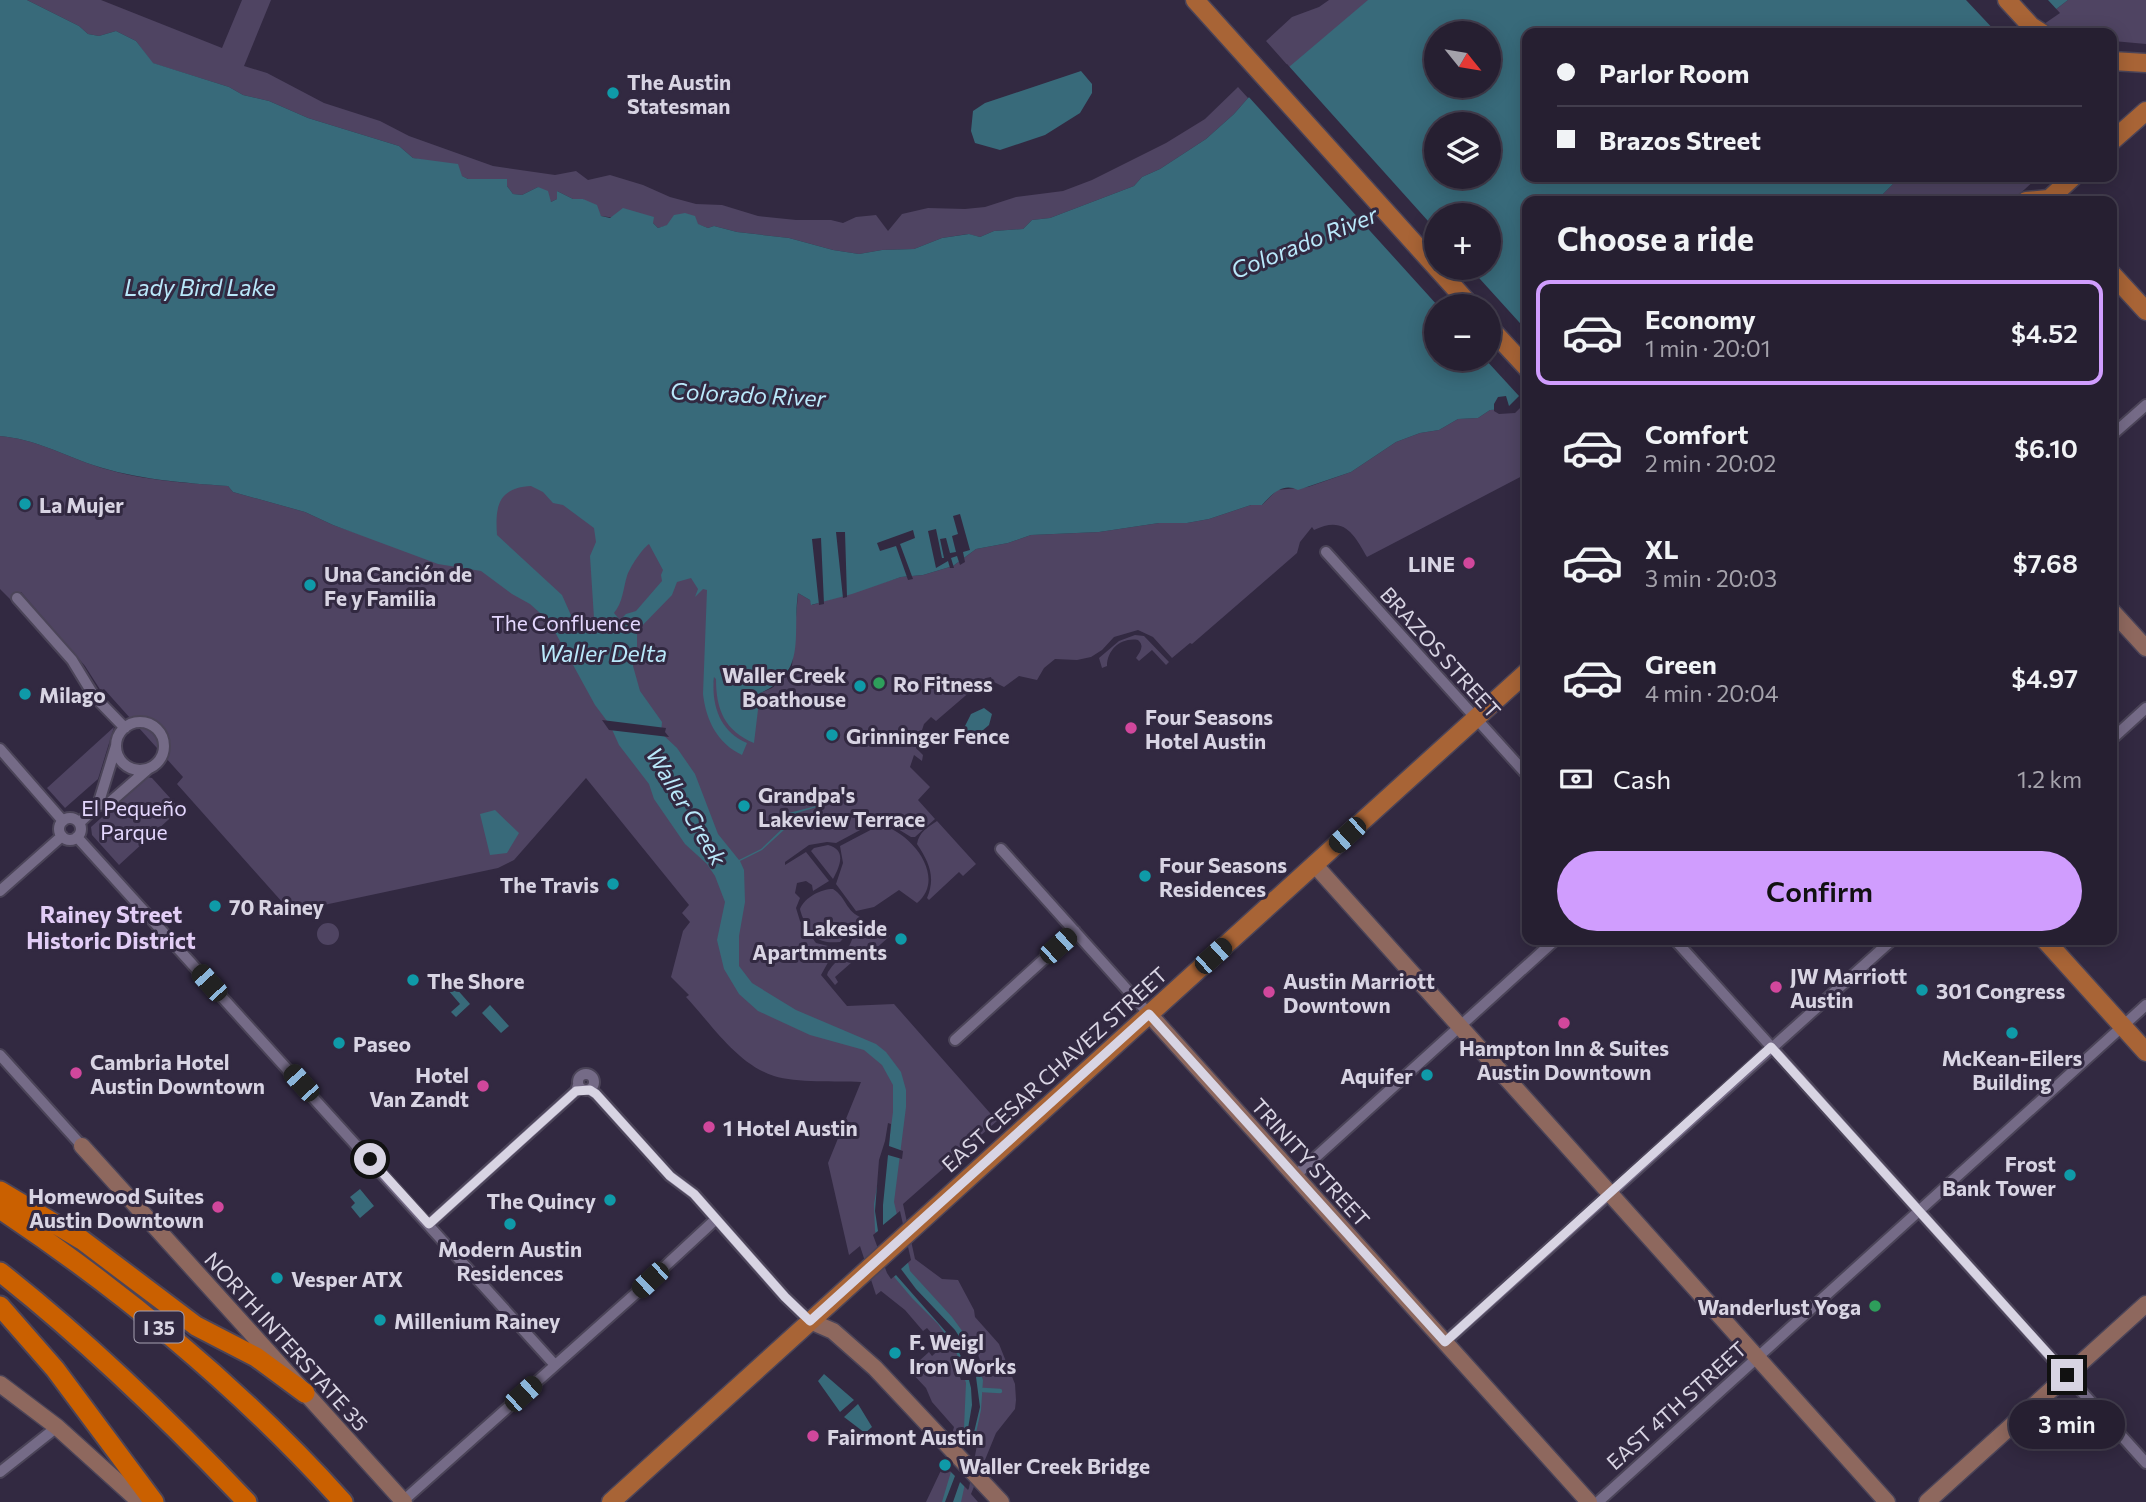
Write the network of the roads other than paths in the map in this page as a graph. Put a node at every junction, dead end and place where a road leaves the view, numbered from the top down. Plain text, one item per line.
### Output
1 (1195, 0) edge
2 (2007, 0) edge
3 (2033, 28) edge
4 (2117, 61) edge
5 (2146, 63) edge
6 (2146, 111) edge
7 (2117, 137) edge
8 (2068, 182) edge
9 (2053, 196) edge
10 (2117, 279) edge
11 (1460, 294) edge
12 (2146, 311) edge
13 (1501, 340) edge
14 (1522, 363) edge
15 (2146, 405) edge
16 (2117, 431) edge
17 (1326, 552) dead end
18 (17, 598) dead end
19 (2117, 616) edge
20 (2146, 648) edge
21 (1522, 676) edge
22 (2146, 708) edge
23 (1475, 718) junction
24 (125, 728) junction
25 (2117, 734) edge
26 (117, 744) junction
27 (0, 749) edge
28 (149, 768) junction
29 (1522, 769) edge
30 (98, 805) junction
31 (63, 821) junction
32 (79, 823) junction
33 (62, 836) junction
34 (77, 838) junction
35 (1001, 849) dead end
36 (1314, 864) junction
37 (0, 891) edge
38 (1074, 931) junction
39 (1550, 945) edge
40 (1679, 945) edge
41 (1886, 945) edge
42 (2050, 945) edge
43 (2146, 1005) edge
44 (1149, 1014) junction
45 (2123, 1026) junction
46 (1460, 1027) junction
47 (955, 1040) dead end
48 (1771, 1047) junction
49 (2146, 1052) edge
50 (0, 1055) edge
51 (82, 1146) joint
52 (1295, 1176) junction
53 (0, 1191) edge
54 (1609, 1193) junction
55 (0, 1209) edge
56 (1919, 1211) junction
57 (716, 1219) junction
58 (429, 1224) junction
59 (0, 1272) edge
60 (2146, 1304) edge
61 (0, 1306) edge
62 (810, 1321) junction
63 (1445, 1342) junction
64 (1758, 1357) junction
65 (555, 1366) junction
66 (2067, 1375) junction
67 (0, 1384) edge
68 (305, 1393) junction
69 (57, 1427) junction
70 (2146, 1463) edge
71 (0, 1472) edge
72 (403, 1501) edge
73 (140, 1502) edge
74 (153, 1502) edge
75 (247, 1502) edge
76 (343, 1502) edge
77 (611, 1502) edge
78 (1001, 1502) edge
79 (1589, 1502) edge
80 (1598, 1502) edge
81 (1888, 1502) edge
82 (1927, 1502) edge

1 - 11 main road
2 - 3 main road
4 - 5 main road
6 - 7 main road
8 - 9 main road
10 - 12 main road
13 - 14 main road
15 - 16 street
17 - 23 street, BRAZOS STREET
18 - 24 street
19 - 20 main road
21 - 23 main road, EAST CESAR CHAVEZ STREET
22 - 25 street
23 - 29 street, BRAZOS STREET
23 - 36 main road, EAST CESAR CHAVEZ STREET
24 - 26 street
24 - 28 street
26 - 28 street
26 - 30 street
27 - 31 street
28 - 30 street
30 - 32 street
31 - 32 street
31 - 33 street
32 - 34 street
33 - 34 street
33 - 37 street
34 - 58 street
35 - 38 street, TRINITY STREET
36 - 44 main road, EAST CESAR CHAVEZ STREET
36 - 46 main road
38 - 44 street, TRINITY STREET
38 - 47 street
39 - 46 street
40 - 48 street
41 - 48 street
42 - 45 main road
43 - 45 street, EAST 4TH STREET
44 - 52 main road, TRINITY STREET
44 - 62 main road, EAST CESAR CHAVEZ STREET
45 - 49 main road
45 - 56 street, EAST 4TH STREET
46 - 52 street
46 - 54 main road
48 - 54 street
48 - 56 street
50 - 51 street
51 - 68 main road, NORTH INTERSTATE 35
52 - 63 main road, TRINITY STREET
53 - 68 highway
54 - 63 street
54 - 64 main road
55 - 76 highway, I 35
56 - 64 street, EAST 4TH STREET
56 - 66 street
57 - 58 street
57 - 62 street
57 - 65 street
58 - 65 street
59 - 75 highway
60 - 66 main road
61 - 74 highway
62 - 77 main road, EAST CESAR CHAVEZ STREET
62 - 78 main road
63 - 79 main road, TRINITY STREET
64 - 80 street, EAST 4TH STREET
64 - 81 main road
65 - 72 street
66 - 70 street
66 - 82 main road
67 - 69 main road
68 - 72 main road, NORTH INTERSTATE 35
69 - 71 street
69 - 73 main road

